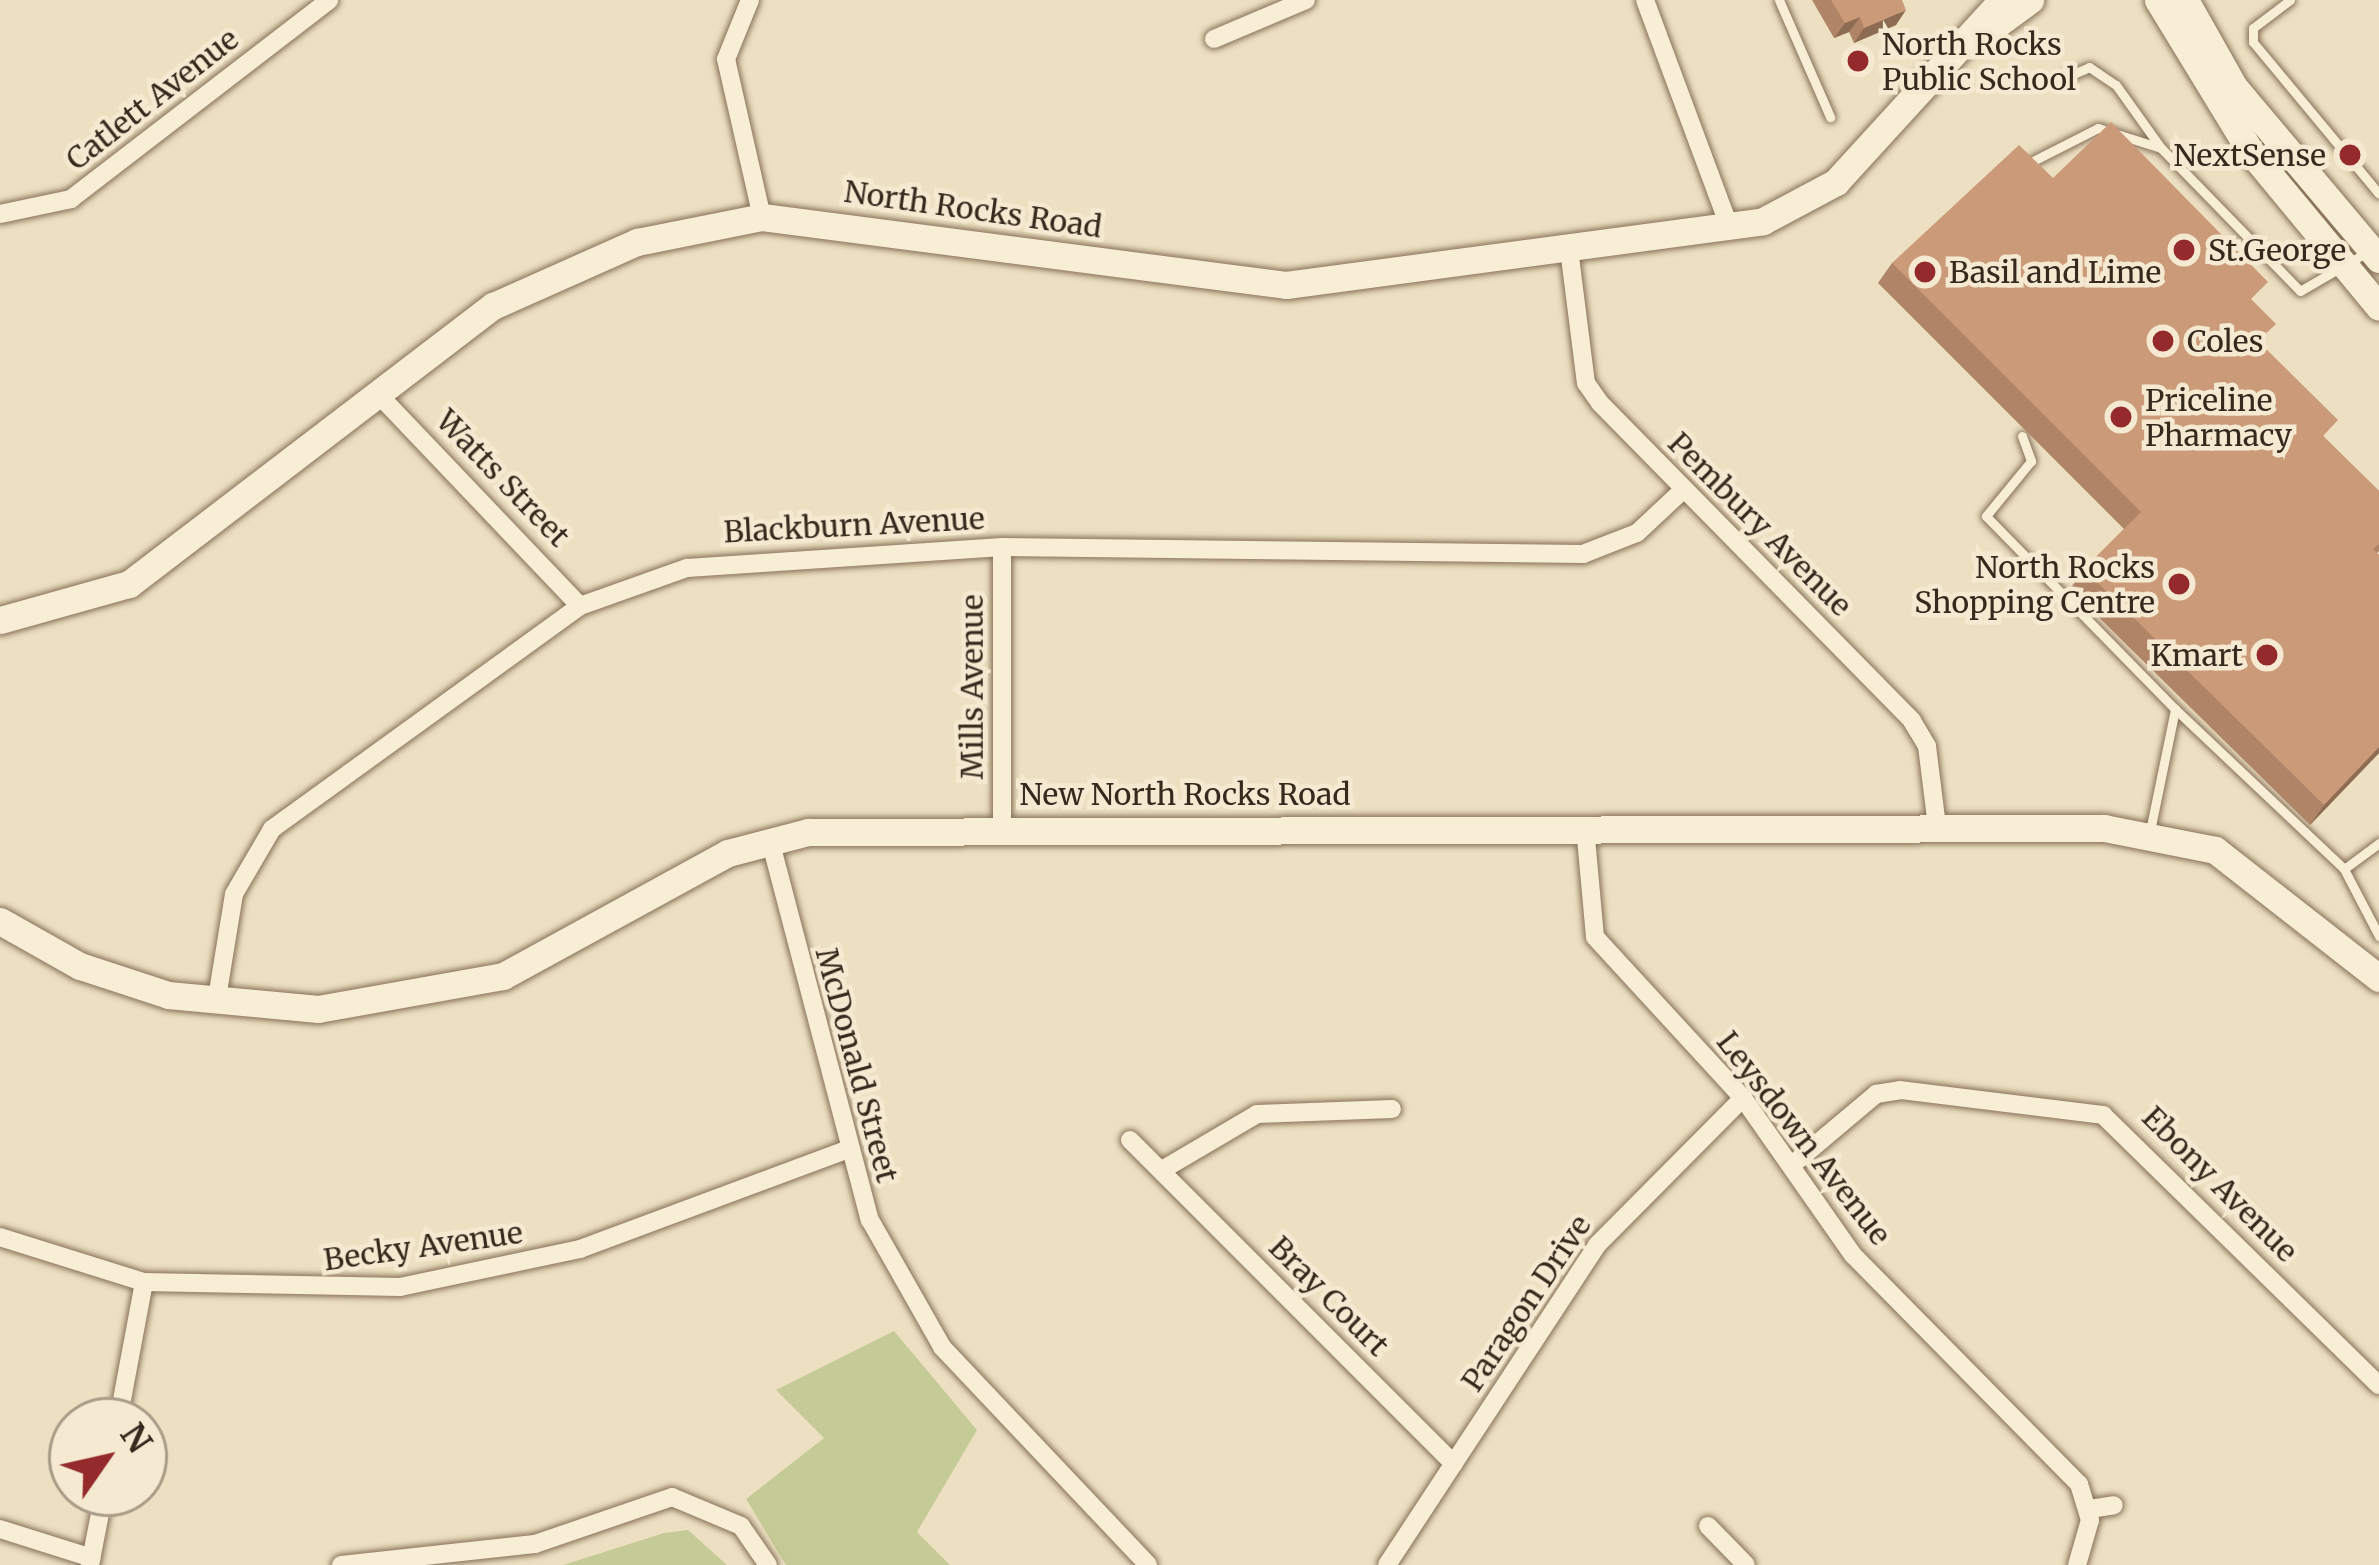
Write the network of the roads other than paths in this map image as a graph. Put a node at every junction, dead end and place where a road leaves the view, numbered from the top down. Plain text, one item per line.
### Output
1 (328, 0) edge
2 (750, 0) edge
3 (1306, 0) edge
4 (1647, 0) edge
5 (1779, 0) edge
6 (2002, 0) edge
7 (2030, 0) edge
8 (2290, 0) edge
9 (2164, 3) edge
10 (1214, 39) dead end
11 (1977, 39) junction
12 (2059, 80) dead end
13 (1830, 118) dead end
14 (2161, 148) junction
15 (2030, 162) edge
16 (2379, 194) edge
17 (0, 214) edge
18 (762, 217) junction
19 (1729, 226) junction
20 (1569, 249) junction
21 (2375, 254) edge
22 (2348, 268) junction
23 (2379, 307) edge
24 (380, 394) junction
25 (2022, 436) dead end
26 (1684, 489) junction
27 (1002, 547) junction
28 (580, 606) junction
29 (0, 620) edge
30 (2175, 709) junction
31 (1936, 826) junction
32 (1002, 827) junction
33 (1585, 827) junction
34 (2150, 830) junction
35 (770, 839) junction
36 (2379, 843) edge
37 (2344, 869) junction
38 (0, 921) edge
39 (2379, 936) edge
40 (2376, 968) edge
41 (216, 1004) junction
42 (1743, 1098) junction
43 (1392, 1109) dead end
44 (1130, 1140) dead end
45 (843, 1151) junction
46 (1793, 1164) junction
47 (1162, 1170) junction
48 (0, 1238) edge
49 (144, 1282) junction
50 (2379, 1384) edge
51 (122, 1397) edge
52 (1454, 1464) junction
53 (2114, 1505) dead end
54 (2090, 1509) junction
55 (99, 1517) edge
56 (1708, 1526) dead end
57 (0, 1529) edge
58 (91, 1562) edge
59 (341, 1565) edge
60 (768, 1565) edge
61 (1148, 1565) edge
62 (1387, 1565) edge
63 (1746, 1565) edge
64 (2078, 1565) edge

1 - 17 street, Catlett Avenue
2 - 18 street
3 - 10 street
4 - 19 street
5 - 13 lane
6 - 11 main road, North Rocks Road
7 - 11 main road, North Rocks Road
8 - 16 lane
9 - 21 main road
9 - 22 main road
11 - 19 main road, North Rocks Road
12 - 14 lane
14 - 15 lane
14 - 22 lane
18 - 20 main road, North Rocks Road
18 - 24 main road, North Rocks Road
19 - 20 main road, North Rocks Road
20 - 26 street, Pembury Avenue
21 - 22 lane
22 - 23 main road
24 - 28 street, Watts Street
24 - 29 main road, North Rocks Road
25 - 30 lane
26 - 27 street, Blackburn Avenue
26 - 31 street, Pembury Avenue
27 - 28 street, Blackburn Avenue
27 - 32 street, Mills Avenue
28 - 41 street, Blackburn Avenue
30 - 34 lane
30 - 37 lane
31 - 33 main road, New North Rocks Road
31 - 34 main road, New North Rocks Road
32 - 33 main road, New North Rocks Road
32 - 35 main road, New North Rocks Road
33 - 42 street, Leysdown Avenue
34 - 40 main road, New North Rocks Road
35 - 41 main road, New North Rocks Road
35 - 45 street, McDonald Street
36 - 37 lane
37 - 39 lane
38 - 41 main road, New North Rocks Road
42 - 46 street, Leysdown Avenue
42 - 52 street, Paragon Drive
43 - 47 street
44 - 47 street, Bray Court
45 - 49 street, Becky Avenue
45 - 61 street, McDonald Street
46 - 50 street, Ebony Avenue
46 - 54 street, Leysdown Avenue
47 - 52 street, Bray Court
48 - 49 street, Becky Avenue
49 - 51 street
52 - 62 street, Paragon Drive
53 - 54 street
54 - 64 street
55 - 58 street
56 - 63 street
57 - 58 street
59 - 60 street

